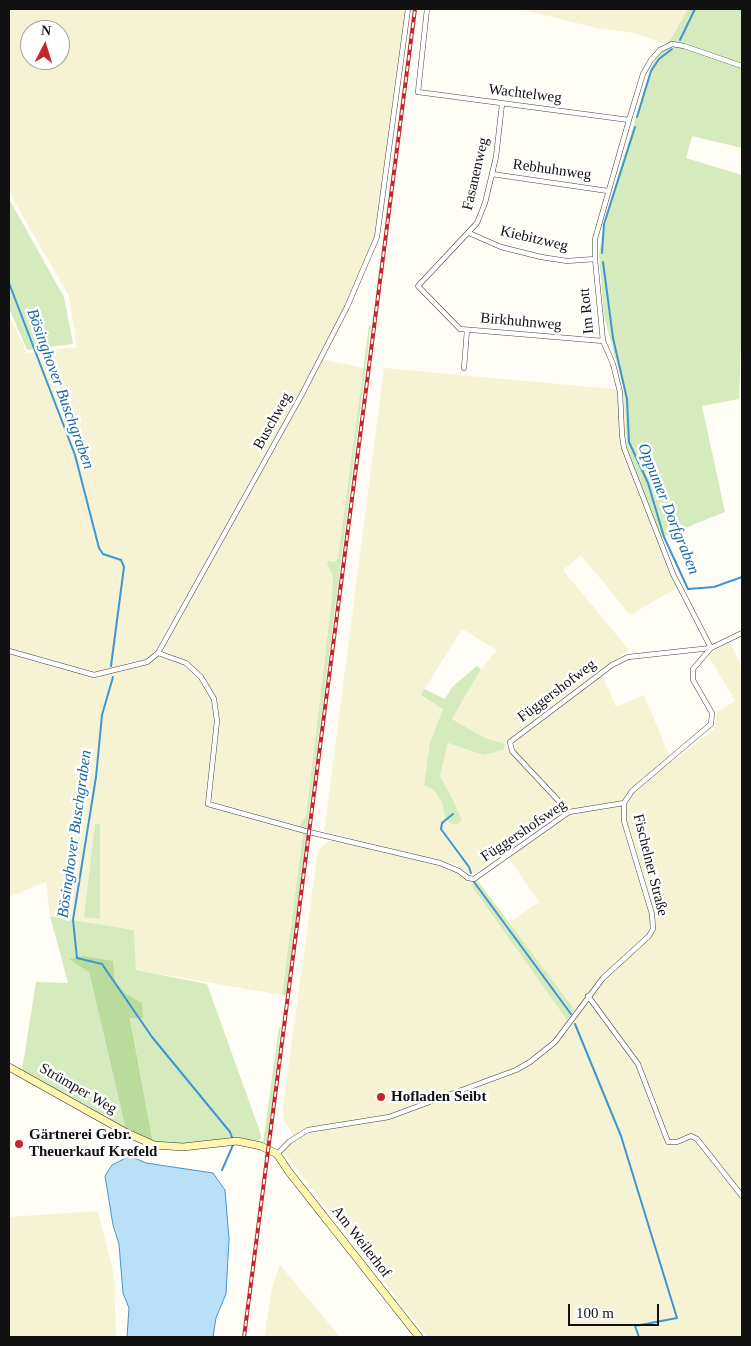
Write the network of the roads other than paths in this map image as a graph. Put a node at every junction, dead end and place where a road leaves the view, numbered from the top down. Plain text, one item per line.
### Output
1 (408, 9) edge
2 (427, 9) edge
3 (742, 66) edge
4 (502, 104) junction
5 (629, 120) junction
6 (492, 174) junction
7 (608, 190) junction
8 (469, 233) junction
9 (595, 259) junction
10 (418, 286) joint
11 (467, 330) junction
12 (603, 341) junction
13 (464, 368) dead end
14 (742, 633) edge
15 (711, 648) junction
16 (9, 651) edge
17 (158, 653) junction
18 (624, 803) junction
19 (570, 812) junction
20 (588, 996) junction
21 (9, 1067) edge
22 (277, 1154) junction
23 (742, 1196) edge
24 (418, 1337) edge

1 - 17 street, Buschweg
2 - 4 street, Wachtelweg
3 - 5 street, Im Rott
4 - 5 street, Wachtelweg
4 - 6 street, Fasanenweg
5 - 7 street, Im Rott
6 - 7 street, Rebhuhnweg
6 - 8 street, Fasanenweg
7 - 9 street, Im Rott
8 - 9 street, Kiebitzweg
8 - 10 street, Fasanenweg
9 - 12 street, Im Rott
10 - 11 street, Birkhuhnweg
11 - 12 street, Birkhuhnweg
11 - 13 street, Birkhuhnweg
12 - 15 street, Im Rott
14 - 15 street, Fischelner Straße
15 - 18 street, Fischelner Straße
15 - 19 street, Függershofweg
16 - 17 street
17 - 19 street, Függershofsweg
18 - 19 street, Függershofsweg
18 - 20 street, Fischelner Straße
20 - 22 street, Fischelner Straße
20 - 23 street
21 - 22 street, Strümper Weg
22 - 24 street, Am Weilerhof

